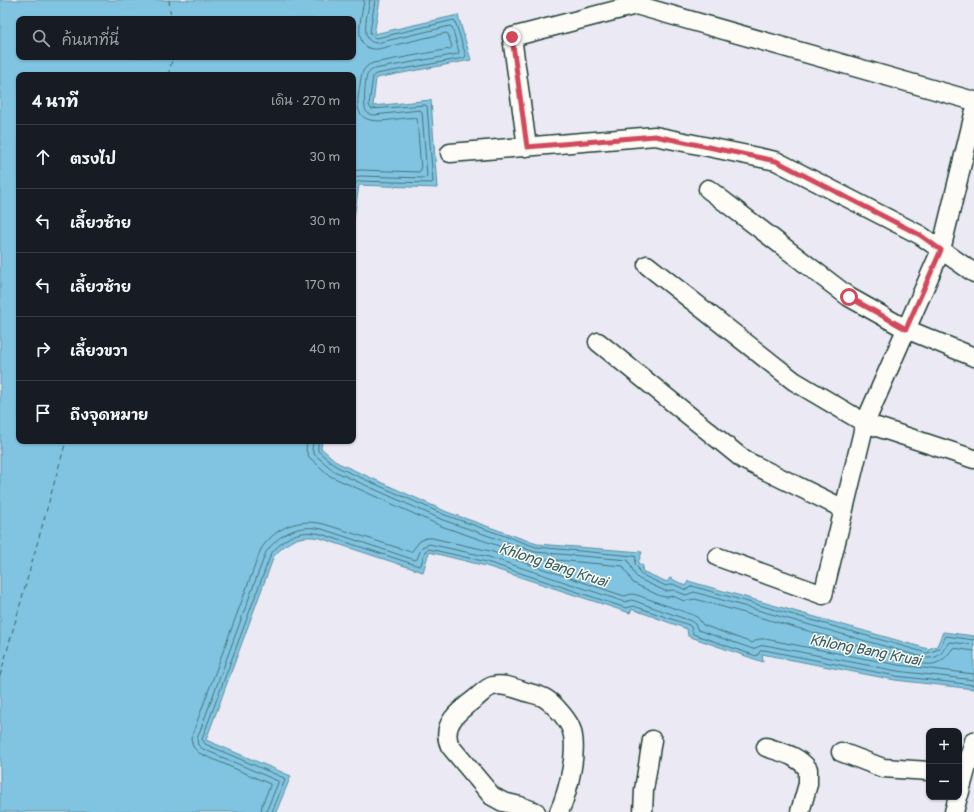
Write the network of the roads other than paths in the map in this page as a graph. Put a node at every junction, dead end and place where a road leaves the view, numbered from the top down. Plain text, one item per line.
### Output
1 (974, 101) edge
2 (974, 114) edge
3 (527, 147) junction
4 (450, 153) dead end
5 (708, 189) dead end
6 (941, 250) junction
7 (647, 265) dead end
8 (974, 273) edge
9 (906, 329) junction
10 (598, 342) dead end
11 (974, 357) edge
12 (865, 423) junction
13 (974, 459) edge
14 (844, 509) junction
15 (718, 557) dead end
16 (652, 740) dead end
17 (974, 741) edge
18 (766, 747) dead end
19 (841, 752) dead end
20 (926, 772) edge
21 (962, 774) edge
22 (958, 800) edge
23 (536, 812) edge
24 (559, 812) edge
25 (643, 812) edge
26 (800, 812) edge
27 (954, 812) edge

1 - 3 street
2 - 6 street
3 - 4 street
3 - 6 street
5 - 9 street
6 - 8 street
6 - 9 street
7 - 12 street
9 - 11 street
9 - 12 street
10 - 14 street
12 - 13 street
12 - 14 street
14 - 15 street
16 - 25 street
17 - 21 street
18 - 26 street
19 - 20 street
22 - 27 street
23 - 24 street

